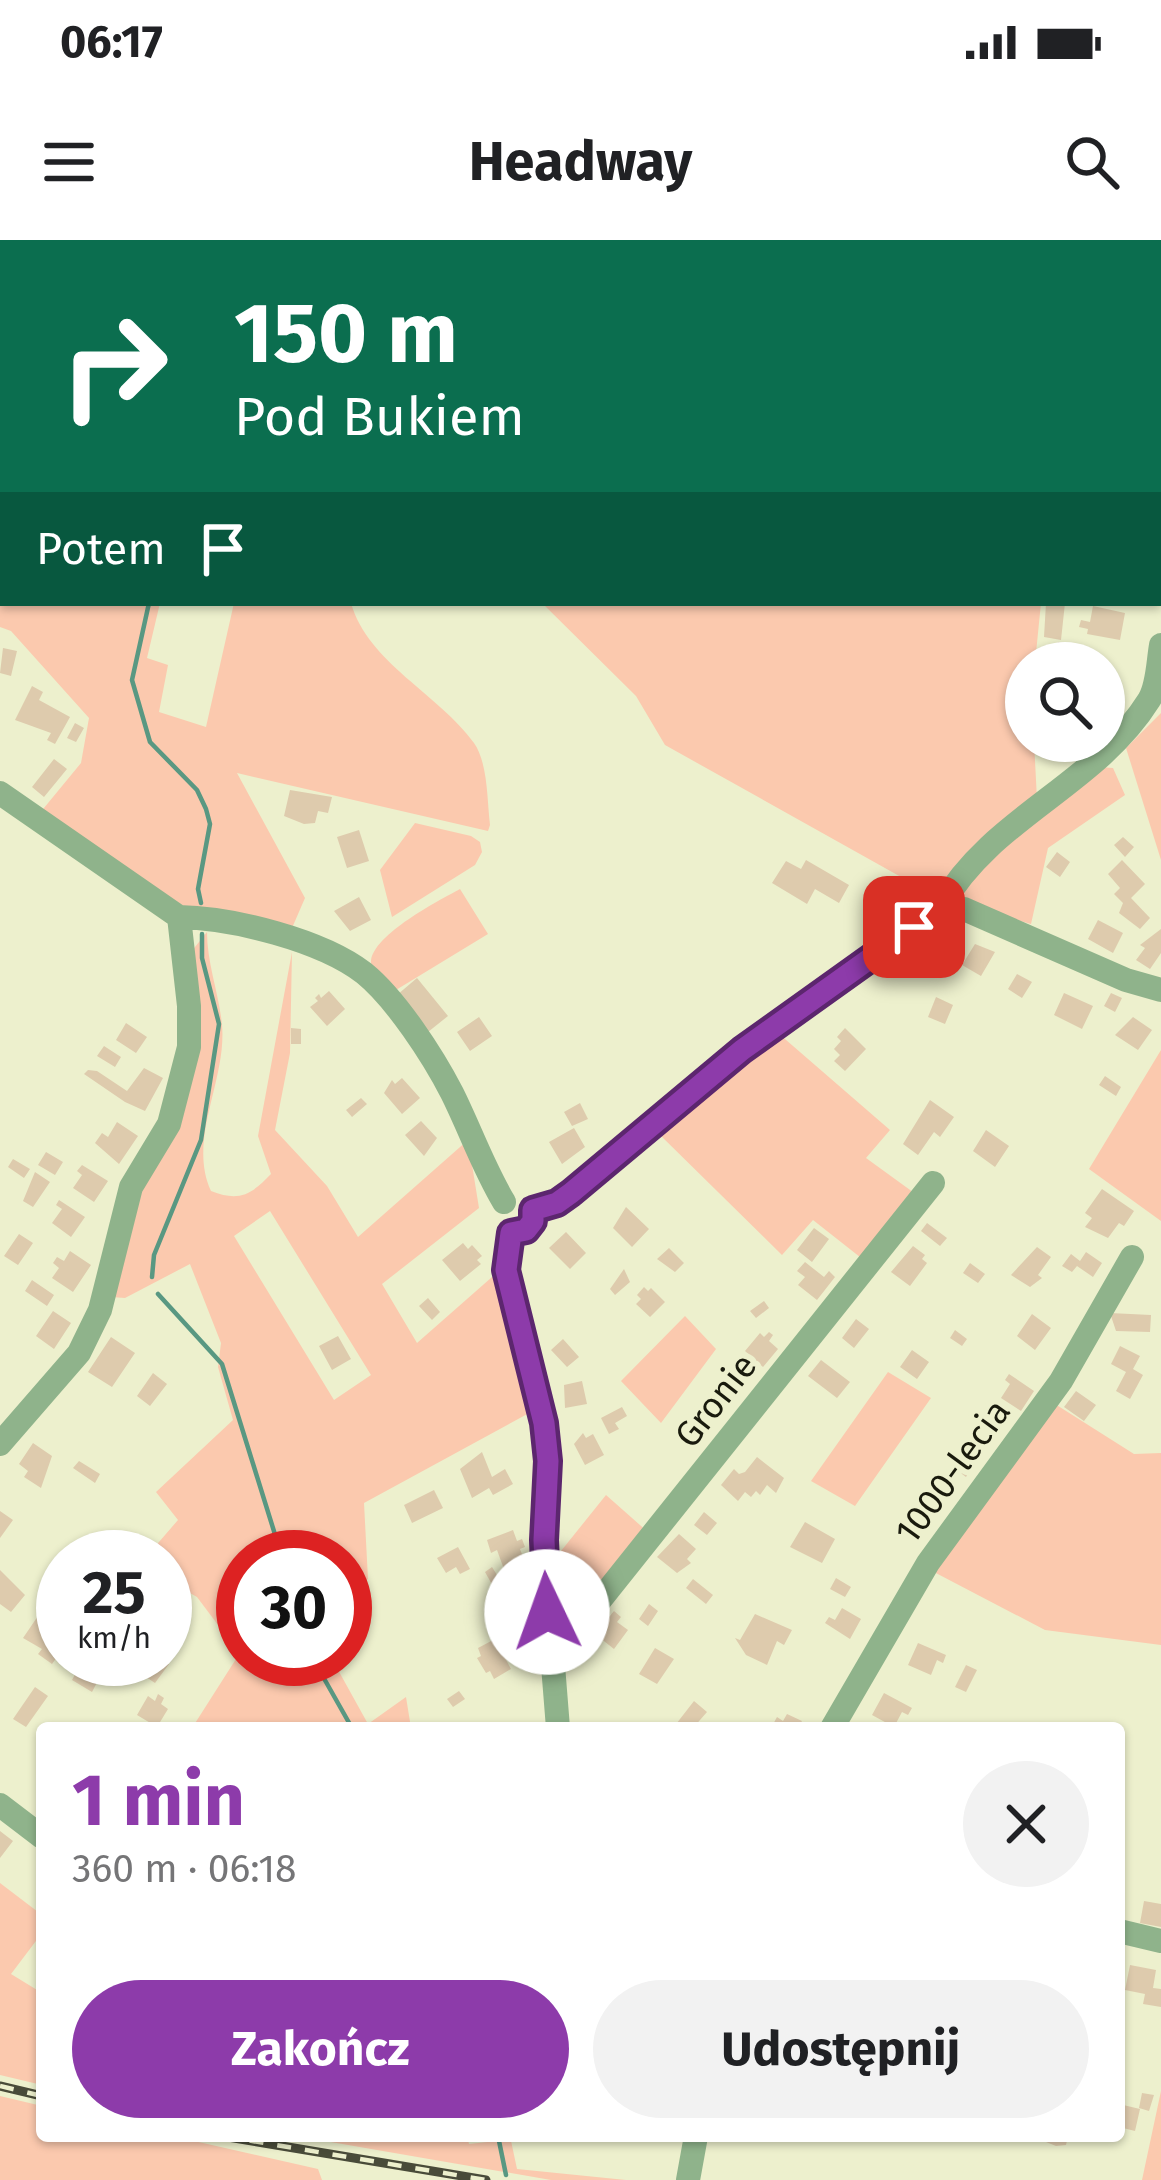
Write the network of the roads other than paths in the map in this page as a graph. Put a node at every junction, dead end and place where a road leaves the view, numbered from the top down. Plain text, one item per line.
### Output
1 (1161, 645) edge
2 (0, 793) edge
3 (942, 905) junction
4 (179, 917) junction
5 (1161, 990) edge
6 (933, 1183) dead end
7 (504, 1202) junction
8 (533, 1210) junction
9 (511, 1233) junction
10 (1132, 1257) dead end
11 (0, 1444) edge
12 (553, 1660) junction
13 (558, 1722) edge
14 (835, 1722) edge
15 (0, 1805) edge
16 (36, 1832) edge
17 (1125, 1932) edge
18 (1161, 1941) edge
19 (695, 2142) edge
20 (688, 2180) edge

1 - 3 street
2 - 4 street
3 - 5 street
3 - 8 street
4 - 7 street
4 - 11 street
6 - 12 street, Gronie
7 - 8 street
7 - 9 street
8 - 9 street
9 - 12 street
10 - 14 street, 1000-lecia
12 - 13 street
15 - 16 street
17 - 18 street
19 - 20 street

